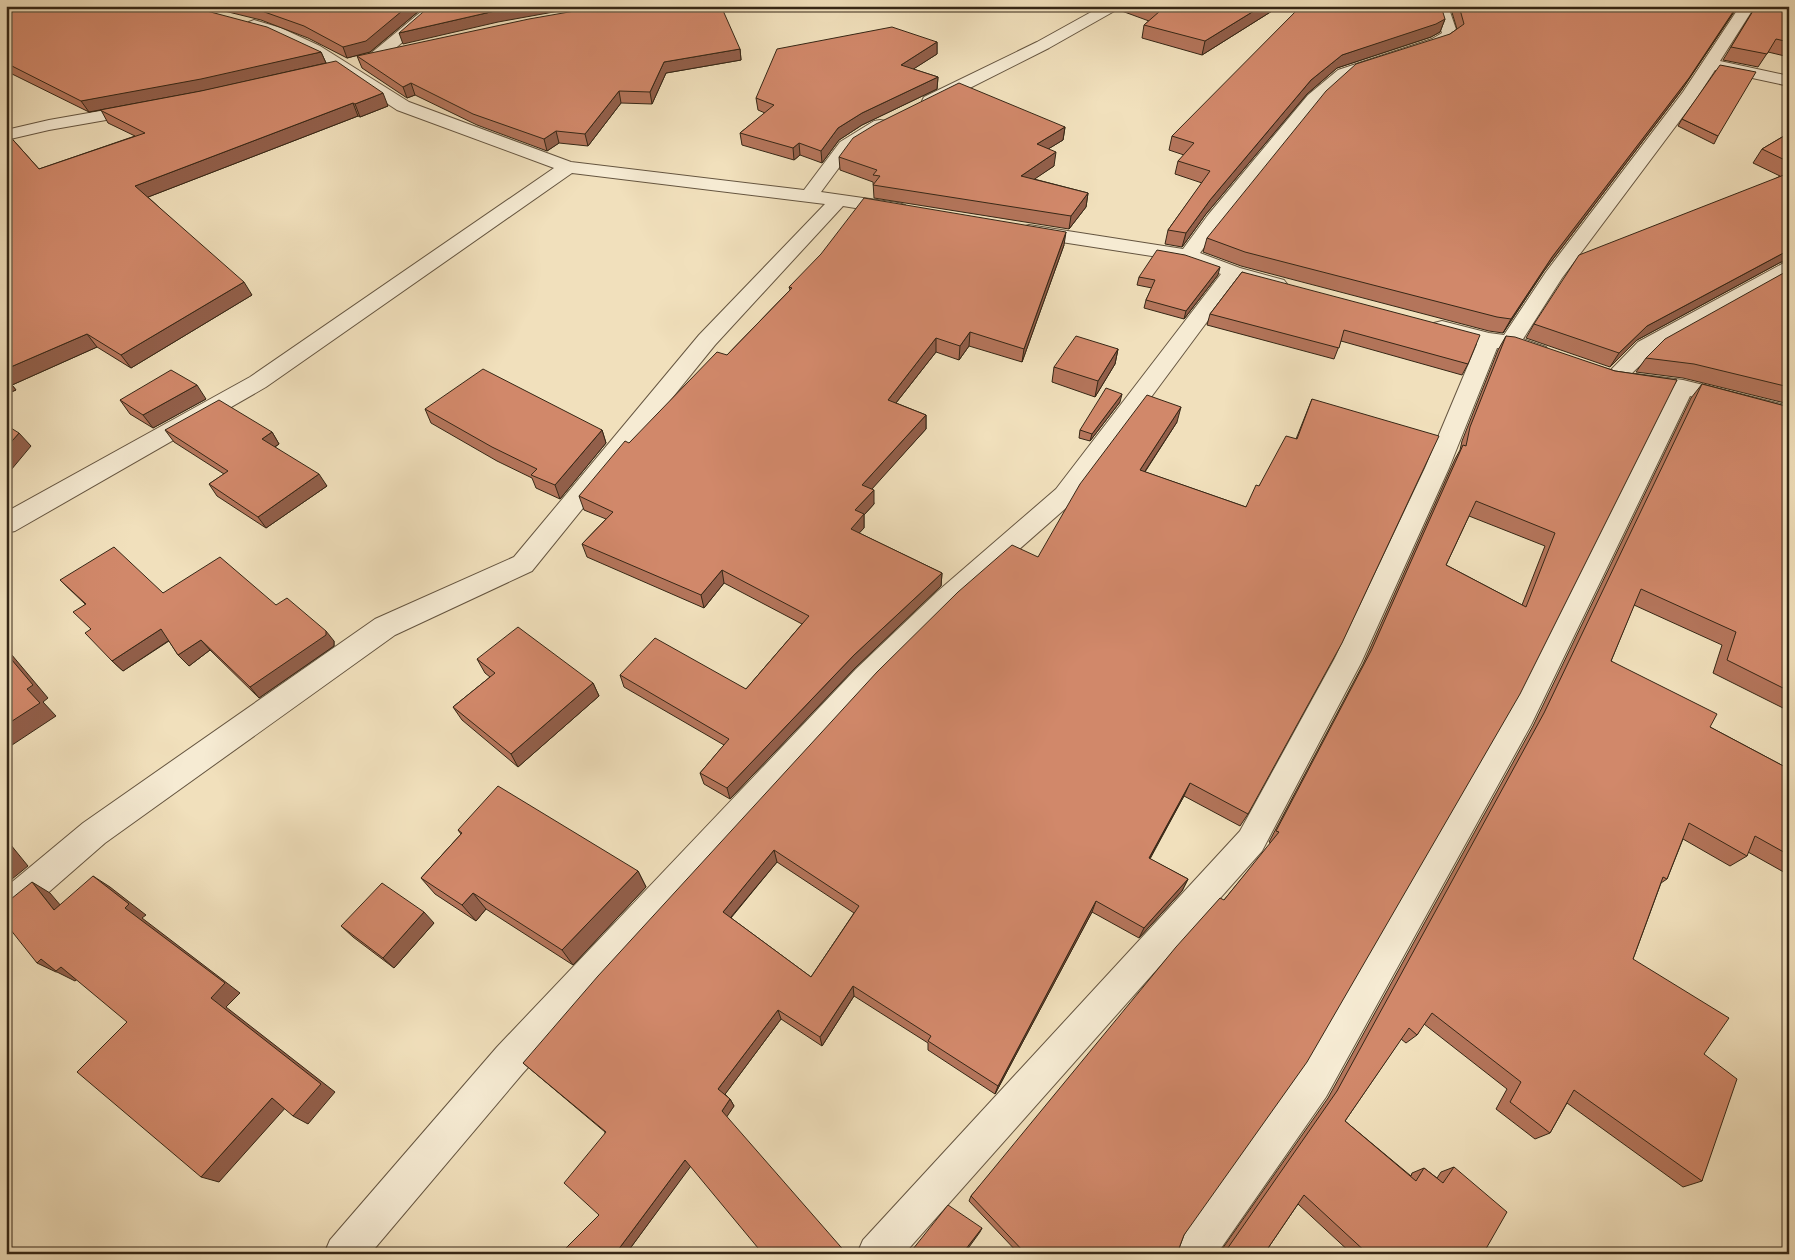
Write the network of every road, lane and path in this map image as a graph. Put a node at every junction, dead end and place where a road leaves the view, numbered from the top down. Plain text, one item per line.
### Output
1 (437, 6) edge
2 (1113, 6) edge
3 (1440, 6) edge
4 (1748, 6) edge
5 (243, 23) edge
6 (404, 51) edge
7 (376, 57) junction
8 (1710, 64) junction
9 (344, 65) junction
10 (316, 72) edge
11 (1789, 81) edge
12 (158, 106) edge
13 (912, 109) edge
14 (895, 118) edge
15 (6, 135) edge
16 (568, 168) junction
17 (808, 197) junction
18 (839, 200) junction
19 (917, 212) edge
20 (1014, 228) edge
21 (1188, 256) junction
22 (1789, 268) edge
23 (1233, 272) junction
24 (1299, 290) edge
25 (1422, 322) edge
26 (1499, 341) junction
27 (1557, 358) edge
28 (1683, 387) junction
29 (1789, 414) edge
30 (6, 524) edge
31 (6, 908) edge
32 (344, 1254) edge
33 (877, 1254) edge
34 (1193, 1254) edge

1 - 7 street
2 - 13 street
3 - 21 street
4 - 8 street
5 - 9 street
6 - 7 street
7 - 9 street
8 - 11 street
8 - 26 street
9 - 10 street
9 - 16 street
12 - 15 street
14 - 17 street
16 - 17 street
16 - 30 street
17 - 18 street
18 - 19 street
18 - 31 street
20 - 21 street
21 - 23 street
22 - 28 street
23 - 24 street
23 - 32 street
25 - 26 street
26 - 27 street
26 - 33 street
28 - 29 street
28 - 34 street

